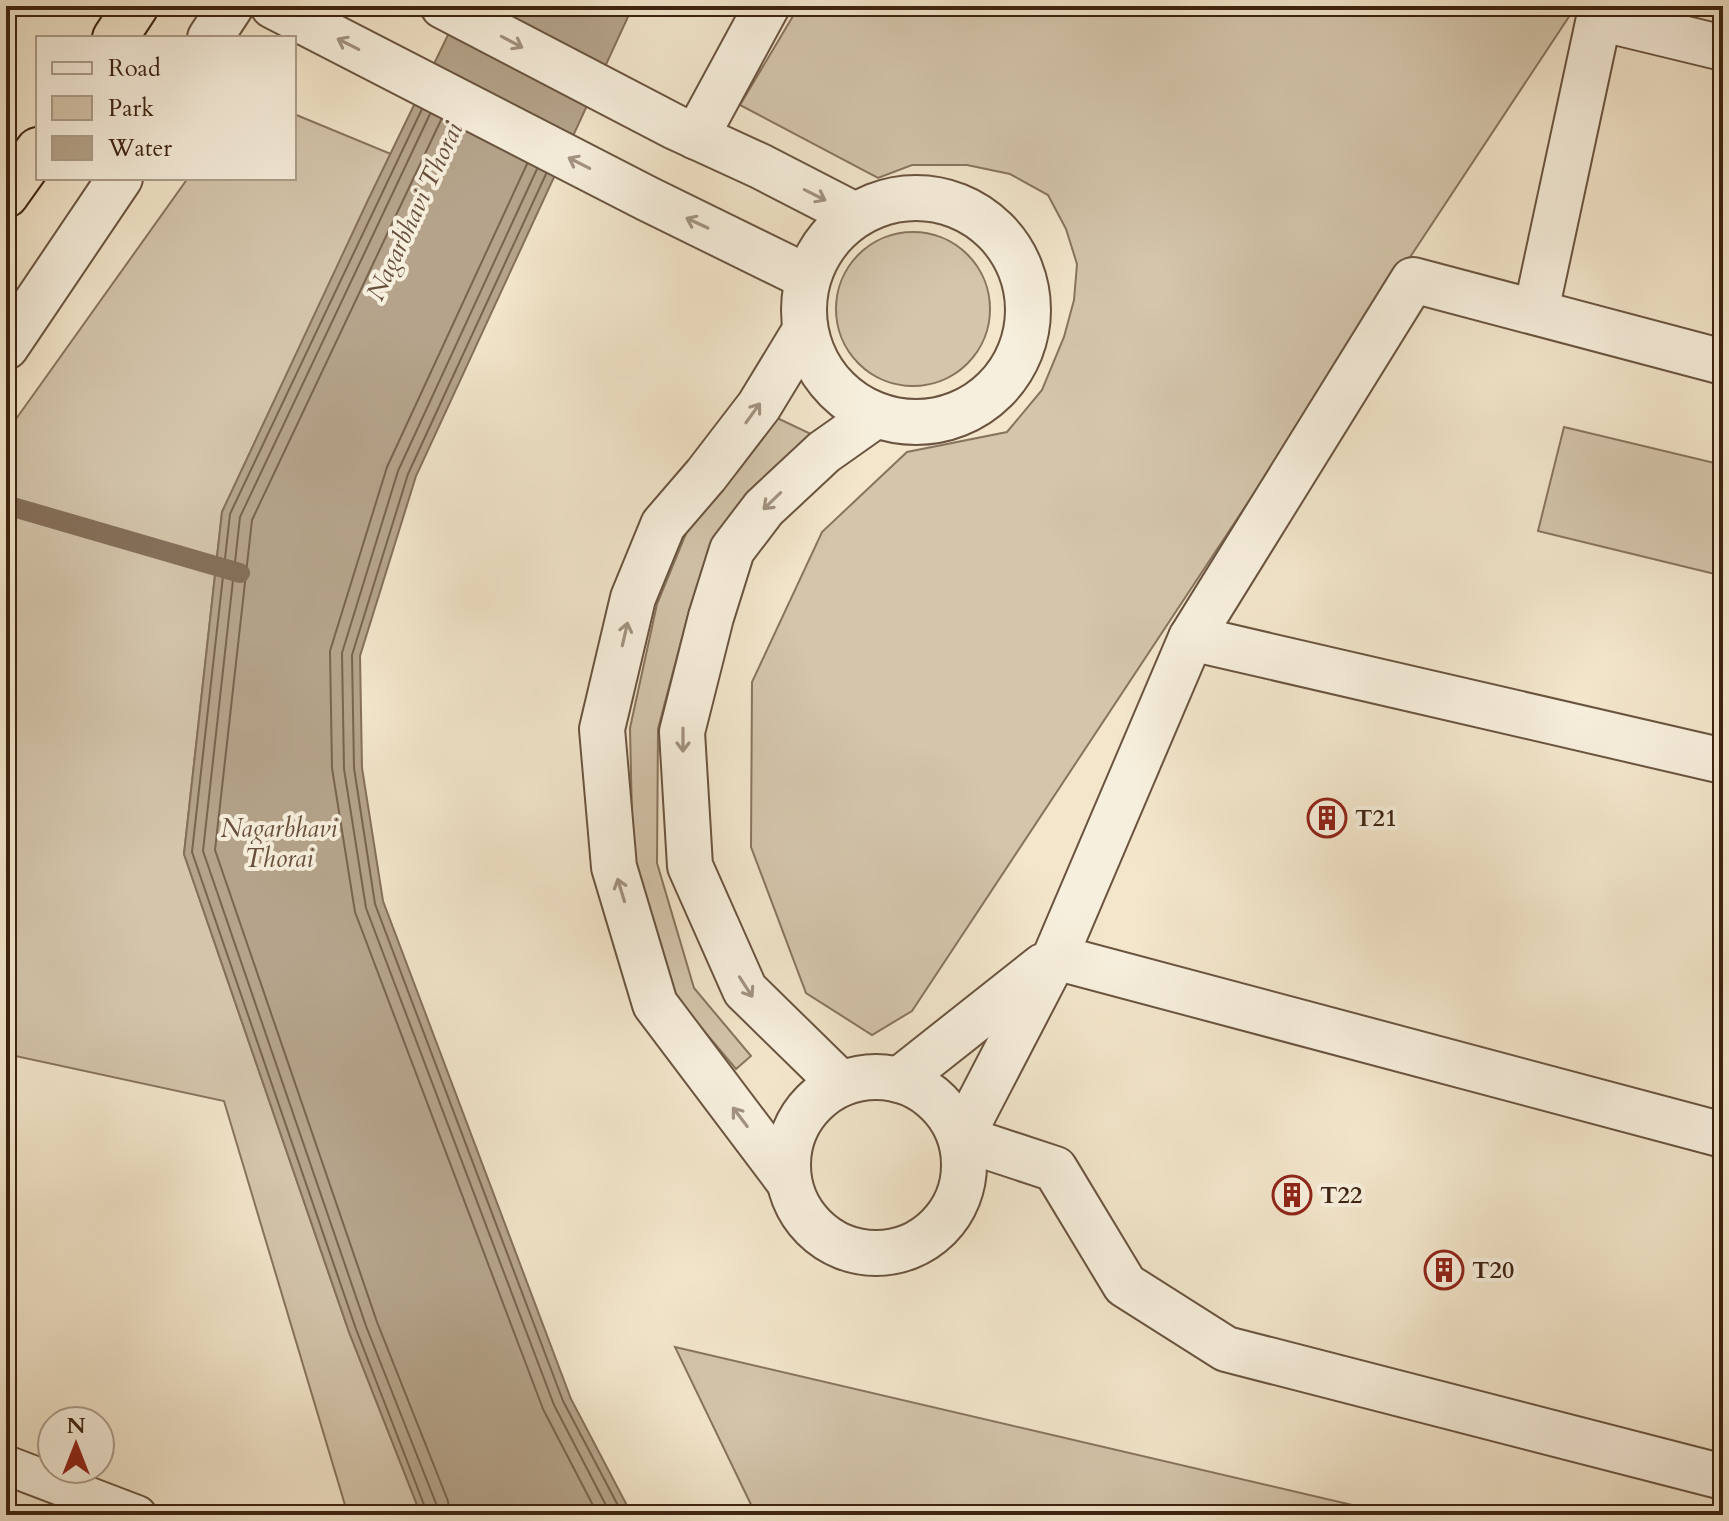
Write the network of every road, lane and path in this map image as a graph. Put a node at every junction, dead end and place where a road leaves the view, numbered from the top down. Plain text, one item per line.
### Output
1 (136, 6) edge
2 (231, 6) edge
3 (443, 6) edge
4 (767, 6) edge
5 (285, 12) edge
6 (1665, 20) edge
7 (116, 36) edge
8 (211, 36) edge
9 (1723, 48) edge
10 (686, 132) junction
11 (36, 153) edge
12 (119, 180) edge
13 (6, 195) edge
14 (855, 215) junction
15 (807, 277) junction
16 (1536, 311) junction
17 (804, 332) junction
18 (6, 347) edge
19 (1723, 362) edge
20 (875, 416) junction
21 (1191, 638) junction
22 (1723, 761) edge
23 (1055, 957) junction
24 (899, 1080) junction
25 (841, 1084) junction
26 (1723, 1135) edge
27 (961, 1138) junction
28 (787, 1179) junction
29 (6, 1465) edge
30 (1723, 1477) edge
31 (137, 1515) edge

1 - 7 highway
2 - 8 street
3 -> 10 street
4 - 10 street
15 -> 5 street
6 - 9 street
6 - 16 street
10 -> 14 street
11 - 13 highway
12 - 18 street
14 - 15 street
14 - 20 street
15 - 17 street
16 - 19 street
16 - 21 street
17 - 20 street
28 -> 17 street
20 -> 25 street
21 - 22 street
21 - 23 street
23 - 24 street
23 - 26 street
23 - 27 street
24 - 25 street
24 - 27 street
25 - 28 street
27 - 28 street
27 - 30 street
29 - 31 lane

